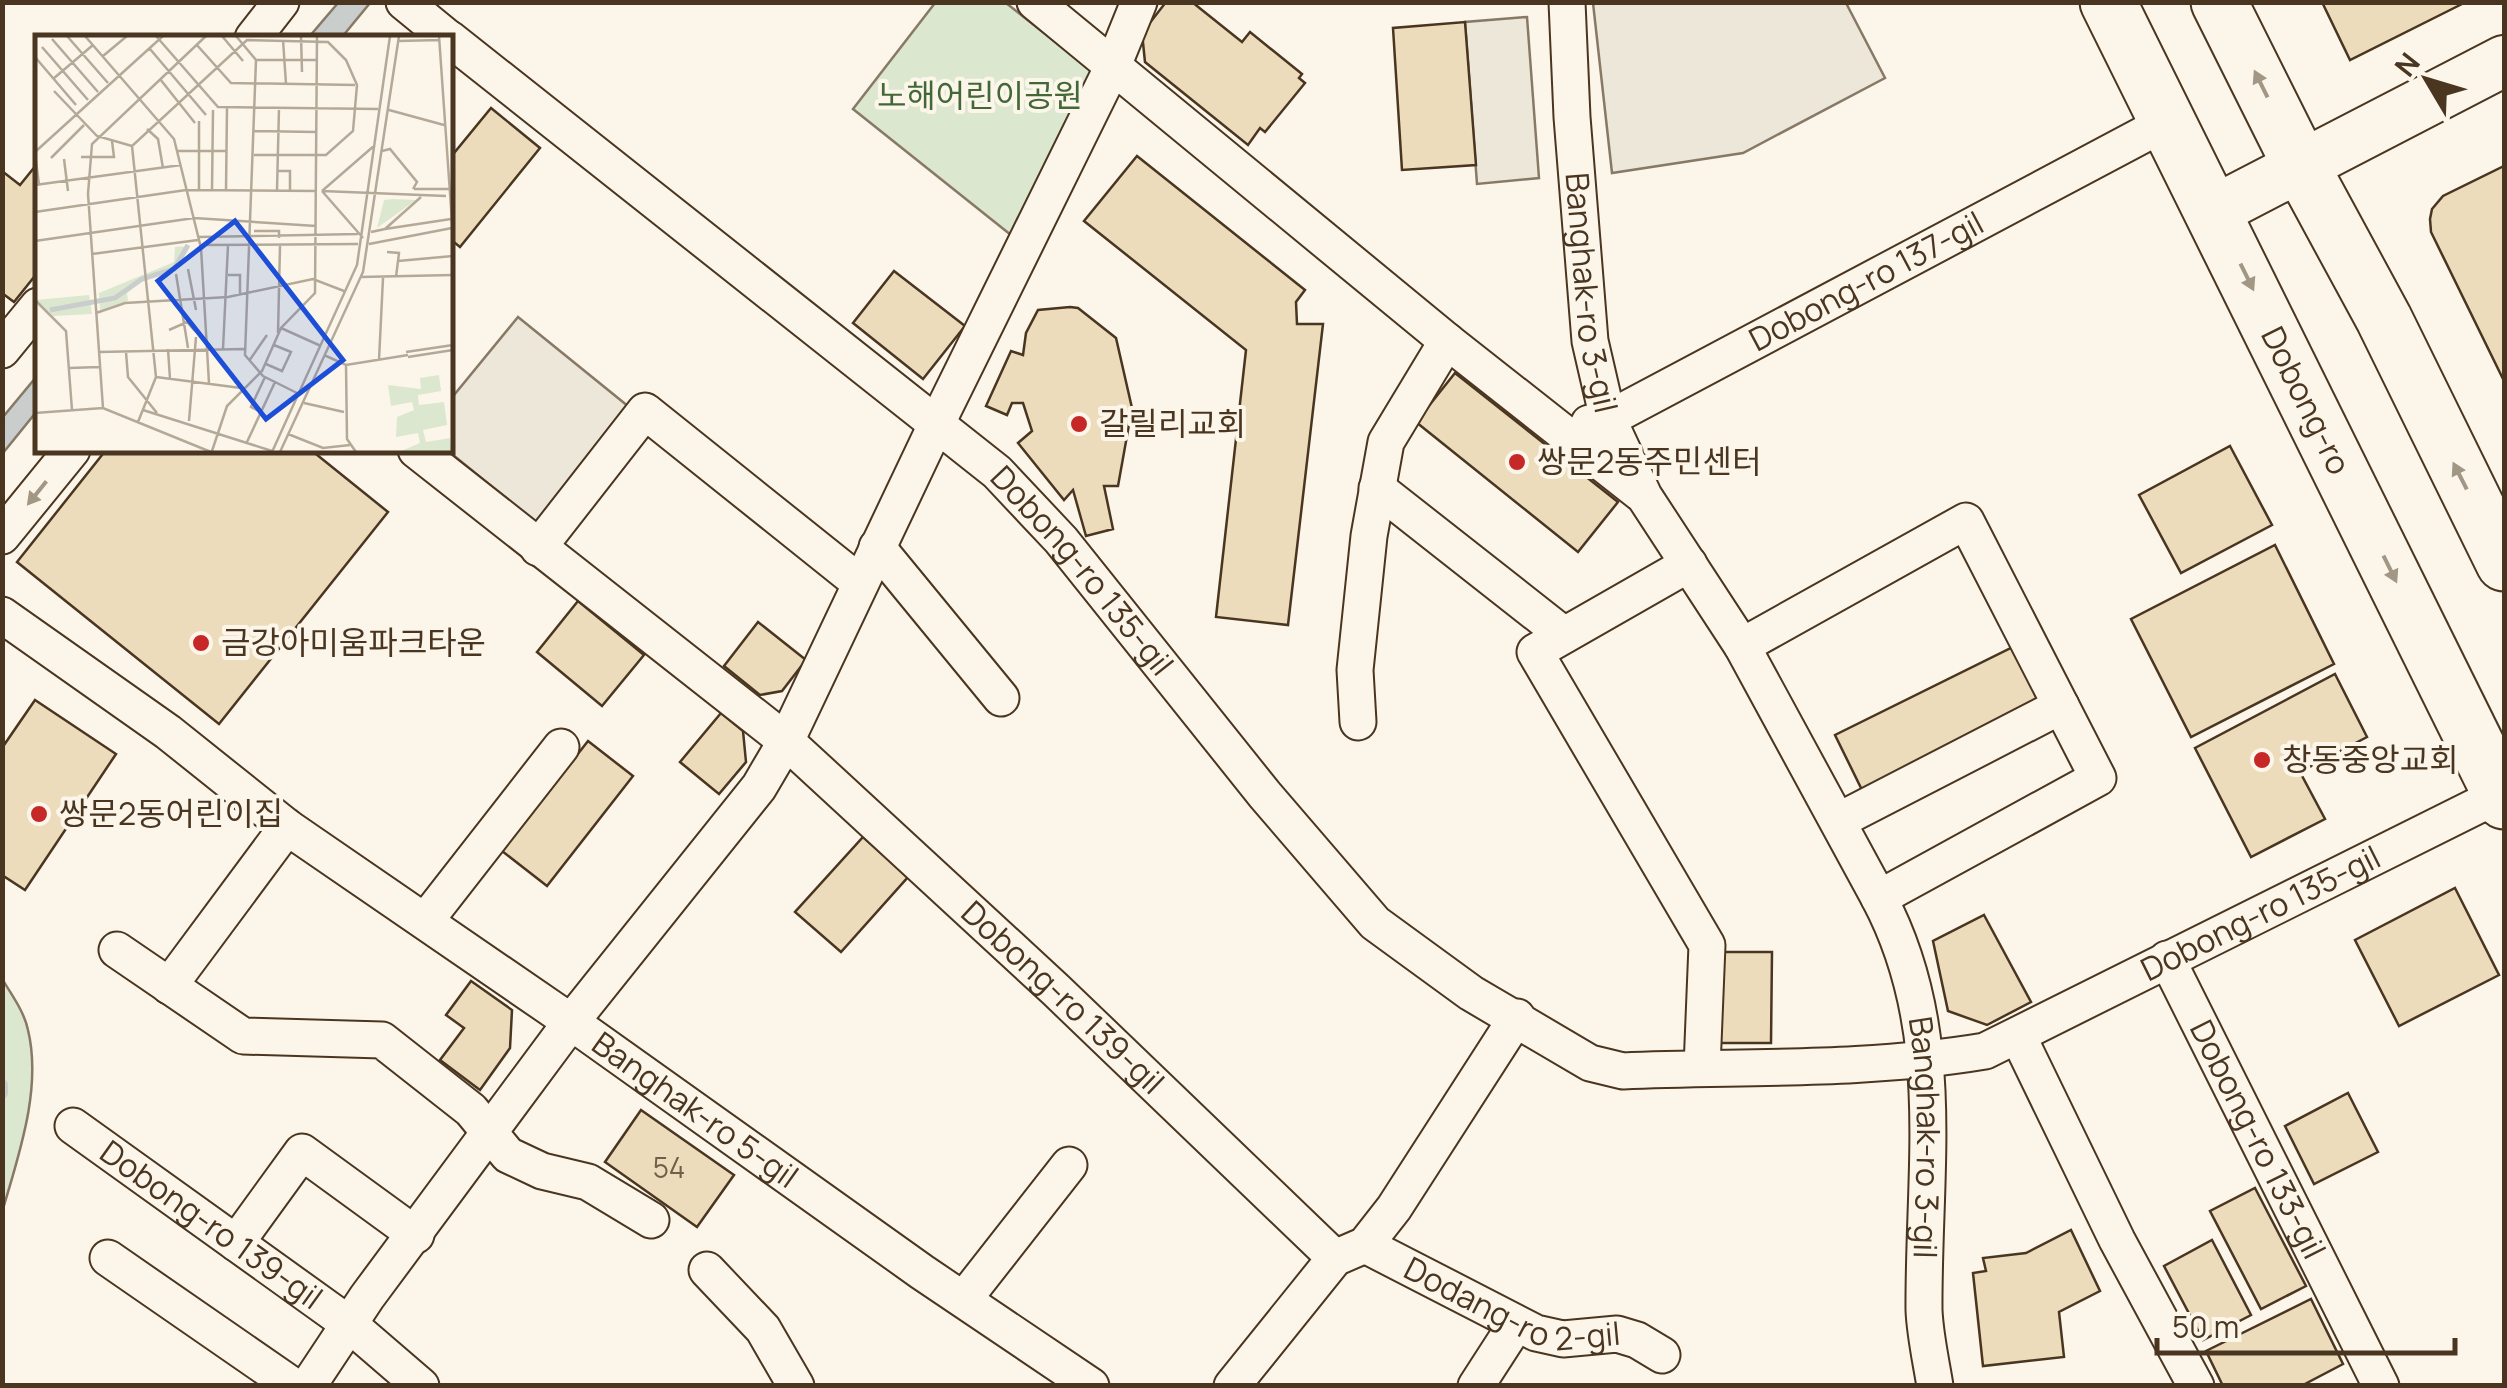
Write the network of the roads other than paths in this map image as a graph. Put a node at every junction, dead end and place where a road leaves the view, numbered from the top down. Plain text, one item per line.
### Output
1 (281, 2) edge
2 (1034, 2) edge
3 (1139, 2) edge
4 (1567, 2) edge
5 (2108, 2) edge
6 (2220, 2) edge
7 (255, 35) edge
8 (452, 43) edge
9 (2504, 61) edge
10 (1114, 66) junction
11 (2169, 121) junction
12 (2301, 166) junction
13 (2214, 211) junction
14 (35, 310) edge
15 (1447, 341) junction
16 (2, 350) edge
17 (1608, 419) junction
18 (936, 423) junction
19 (1559, 429) junction
20 (70, 452) edge
21 (418, 452) edge
22 (1377, 488) junction
23 (1644, 496) junction
24 (2, 536) edge
25 (538, 548) junction
26 (878, 548) junction
27 (2504, 563) edge
28 (1689, 564) junction
29 (860, 583) junction
30 (2, 615) edge
31 (1564, 635) junction
32 (1742, 646) junction
33 (1001, 698) dead end
34 (2061, 706) junction
35 (1358, 722) dead end
36 (786, 741) junction
37 (562, 748) dead end
38 (2503, 797) edge
39 (1838, 821) junction
40 (286, 827) junction
41 (1879, 898) junction
42 (426, 920) junction
43 (116, 950) dead end
44 (2167, 959) junction
45 (169, 986) junction
46 (1517, 1018) junction
47 (571, 1022) junction
48 (2018, 1036) junction
49 (1925, 1061) junction
50 (1702, 1068) junction
51 (73, 1126) dead end
52 (492, 1133) junction
53 (1069, 1165) dead end
54 (651, 1220) dead end
55 (416, 1235) junction
56 (236, 1242) junction
57 (1350, 1252) junction
58 (108, 1258) dead end
59 (707, 1270) dead end
60 (964, 1299) junction
61 (349, 1324) junction
62 (1516, 1324) junction
63 (1662, 1354) dead end
64 (2372, 1382) edge
65 (293, 1386) edge
66 (308, 1386) edge
67 (421, 1386) edge
68 (796, 1386) edge
69 (1091, 1386) edge
70 (1232, 1386) edge
71 (1476, 1386) edge
72 (1935, 1386) edge
73 (2196, 1386) edge

1 - 7 street
2 - 10 street
3 - 10 street, Dobong-ro 139-gil
4 - 17 street, Banghak-ro 3-gil
5 - 11 main road, Dobong-ro
12 -> 6 main road
8 - 18 street, Dobong-ro 135-gil
9 - 12 street
10 - 15 street
10 - 18 street, Dobong-ro 139-gil
11 - 13 main road, Dobong-ro
11 - 17 street, Dobong-ro 137-gil
12 - 13 street
27 -> 12 main road
13 -> 38 main road, Dobong-ro
14 - 16 street
15 - 19 street
15 - 22 street
17 - 19 street, Dobong-ro 137-gil
17 - 23 street, Banghak-ro 3-gil
18 - 26 street, Dobong-ro 139-gil
18 - 46 street, Dobong-ro 135-gil
19 - 23 street
20 -> 24 street
21 - 25 street, Dobong-ro 139-gil
22 - 31 street
22 - 35 street
23 - 28 street, Banghak-ro 3-gil
25 - 29 street
25 - 36 street, Dobong-ro 139-gil
26 - 29 street, Dobong-ro 139-gil
26 - 33 street
28 - 31 street
28 - 32 street, Banghak-ro 3-gil
29 - 36 street, Dobong-ro 139-gil
30 - 40 street, Banghak-ro 5-gil
31 - 50 street
32 - 34 street
32 - 39 street, Banghak-ro 3-gil
34 - 39 street
34 - 41 street
36 - 47 street, Dobong-ro 139-gil
36 - 57 street, Dobong-ro 139-gil
37 - 42 street
38 - 44 street, Dobong-ro 135-gil
39 - 41 street, Banghak-ro 3-gil
40 - 42 street, Banghak-ro 5-gil
40 - 45 street
41 - 49 street, Banghak-ro 3-gil
42 - 47 street, Banghak-ro 5-gil
43 - 45 street
44 - 48 street, Dobong-ro 135-gil
44 - 64 street, Dobong-ro 133-gil
45 - 52 street
46 - 50 street, Dobong-ro 135-gil
46 - 57 street, Dodang-ro 2-gil
47 - 52 street, Dobong-ro 139-gil
47 - 60 street, Banghak-ro 5-gil
48 - 49 street, Dobong-ro 135-gil
48 - 73 street
49 - 50 street, Dobong-ro 135-gil
49 - 72 street, Banghak-ro 3-gil
51 - 56 street, Dobong-ro 139-gil
52 - 54 street
52 - 55 street, Dobong-ro 139-gil
53 - 60 street
55 - 56 street
55 - 61 street, Dobong-ro 139-gil
56 - 61 street, Dobong-ro 139-gil
57 - 62 street, Dodang-ro 2-gil
57 - 70 street, Dodang-ro 2-gil
58 - 65 street
59 - 68 street
60 - 69 street, Banghak-ro 5-gil
61 - 66 street, Dobong-ro 139-gil
61 - 67 street, Dobong-ro 139-gil
62 - 63 street, Dodang-ro 2-gil
62 - 71 street

